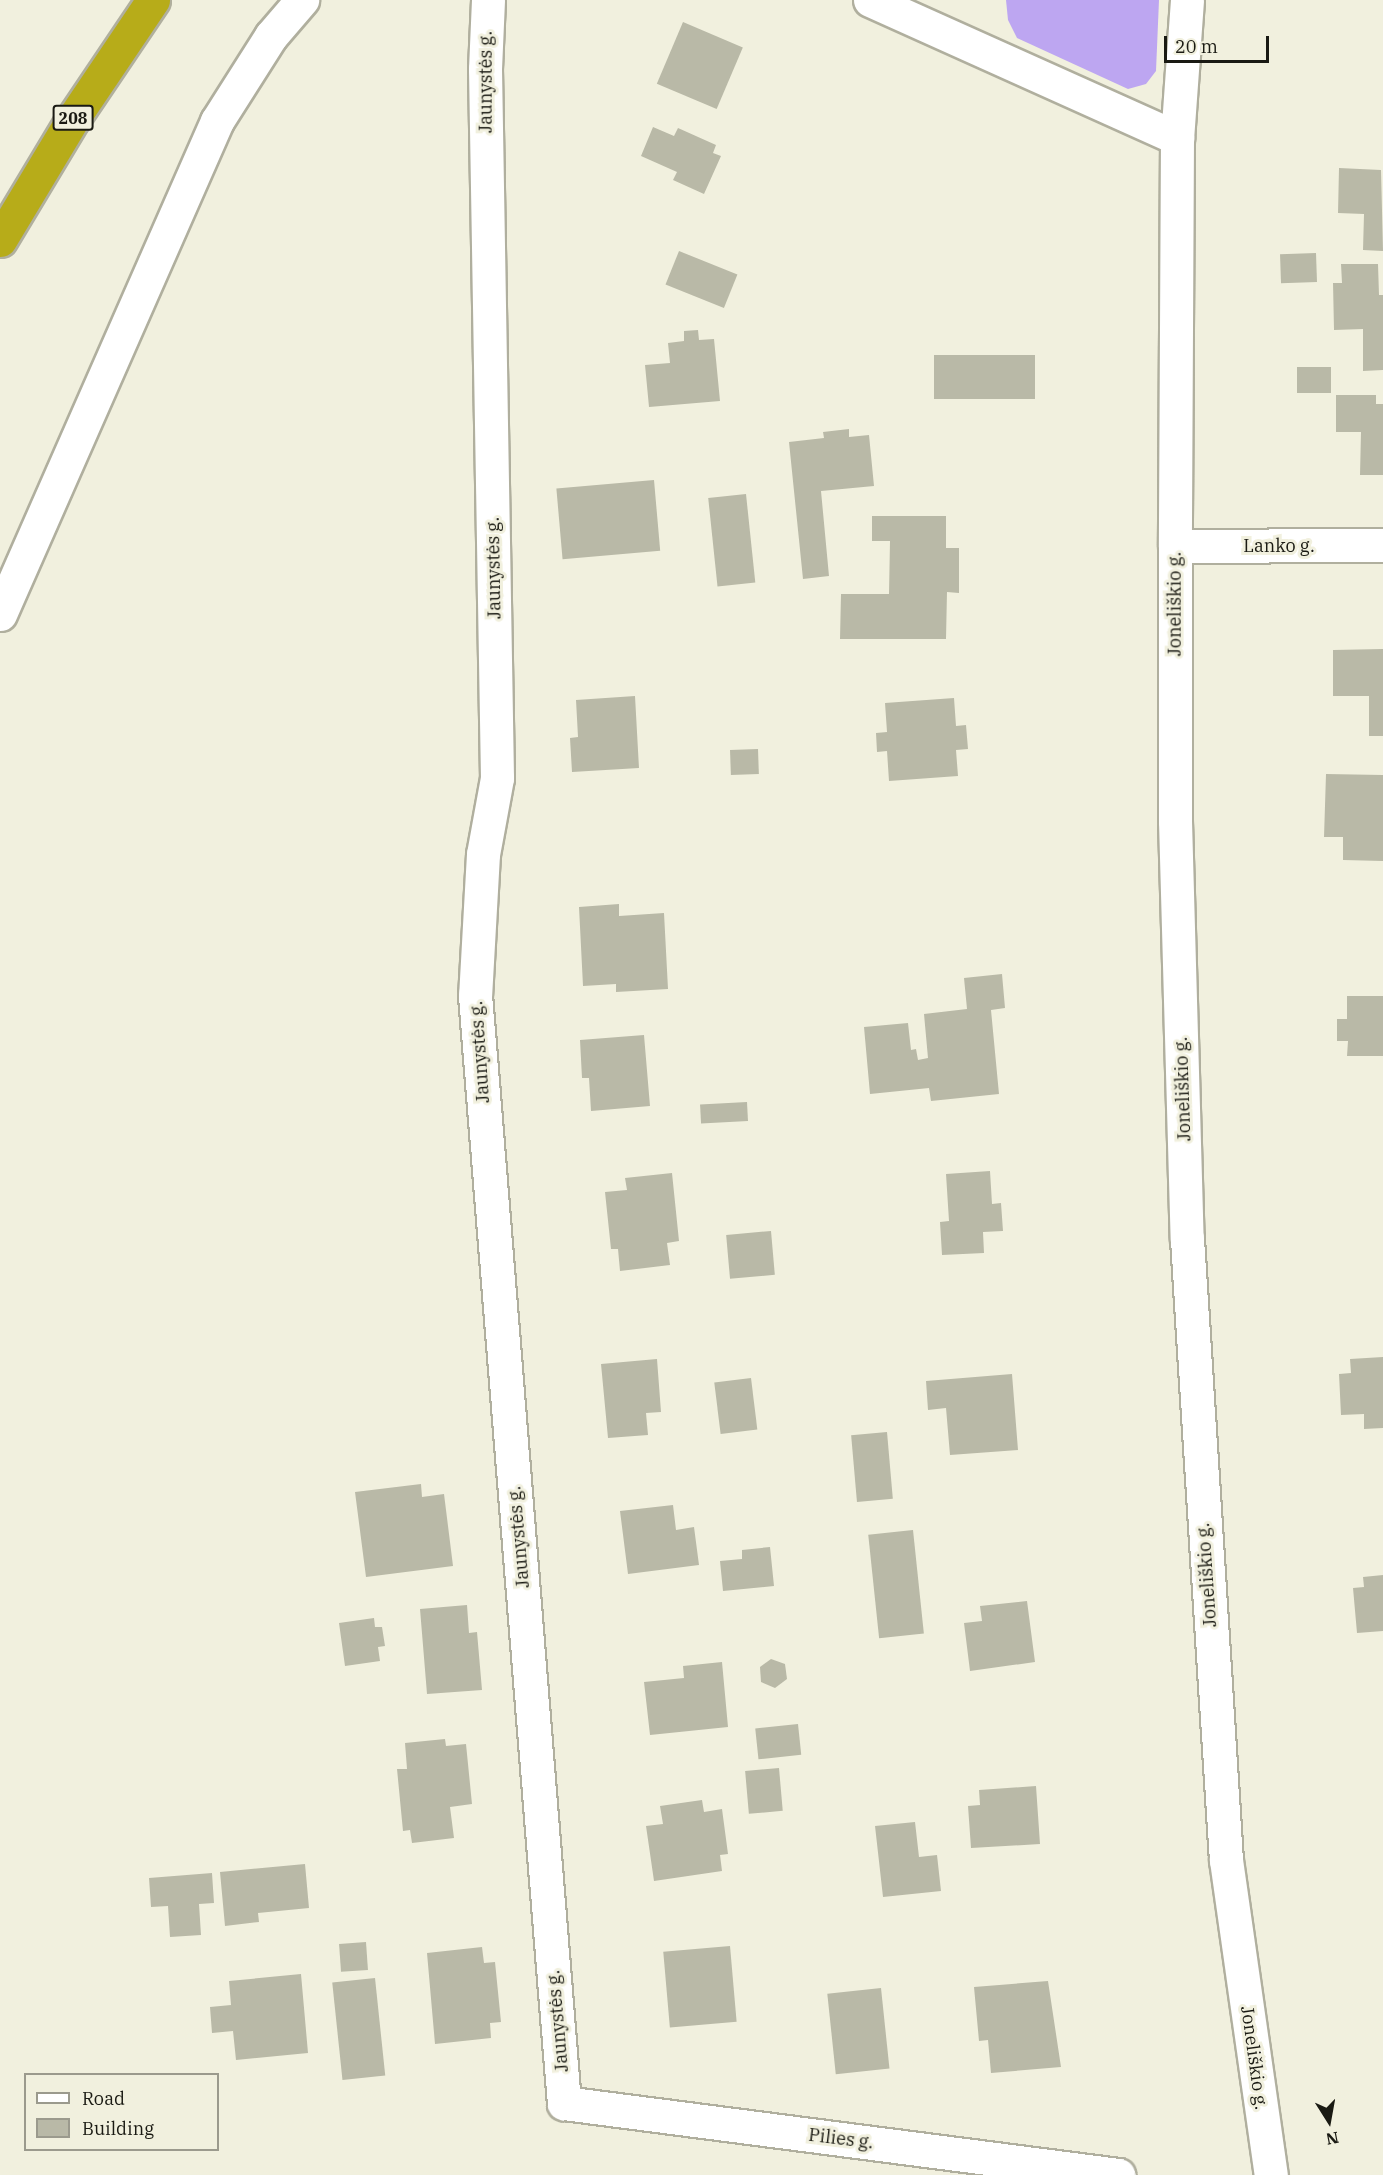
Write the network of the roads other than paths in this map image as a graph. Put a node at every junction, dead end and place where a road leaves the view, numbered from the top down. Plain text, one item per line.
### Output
1 (153, 0) edge
2 (302, 0) edge
3 (488, 0) edge
4 (870, 0) edge
5 (1187, 0) edge
6 (1177, 138) junction
7 (0, 240) edge
8 (1383, 545) edge
9 (1175, 546) junction
10 (0, 614) edge
11 (564, 2103) joint
12 (1264, 2174) edge
13 (1118, 2175) edge

1 - 7 highway, 208
2 - 10 street
3 - 11 street, Jaunystės g.
4 - 6 street
5 - 6 street, Joneliškio g.
6 - 9 street, Joneliškio g.
8 - 9 street, Lanko g.
9 - 12 street, Joneliškio g.
11 - 13 street, Pilies g.

